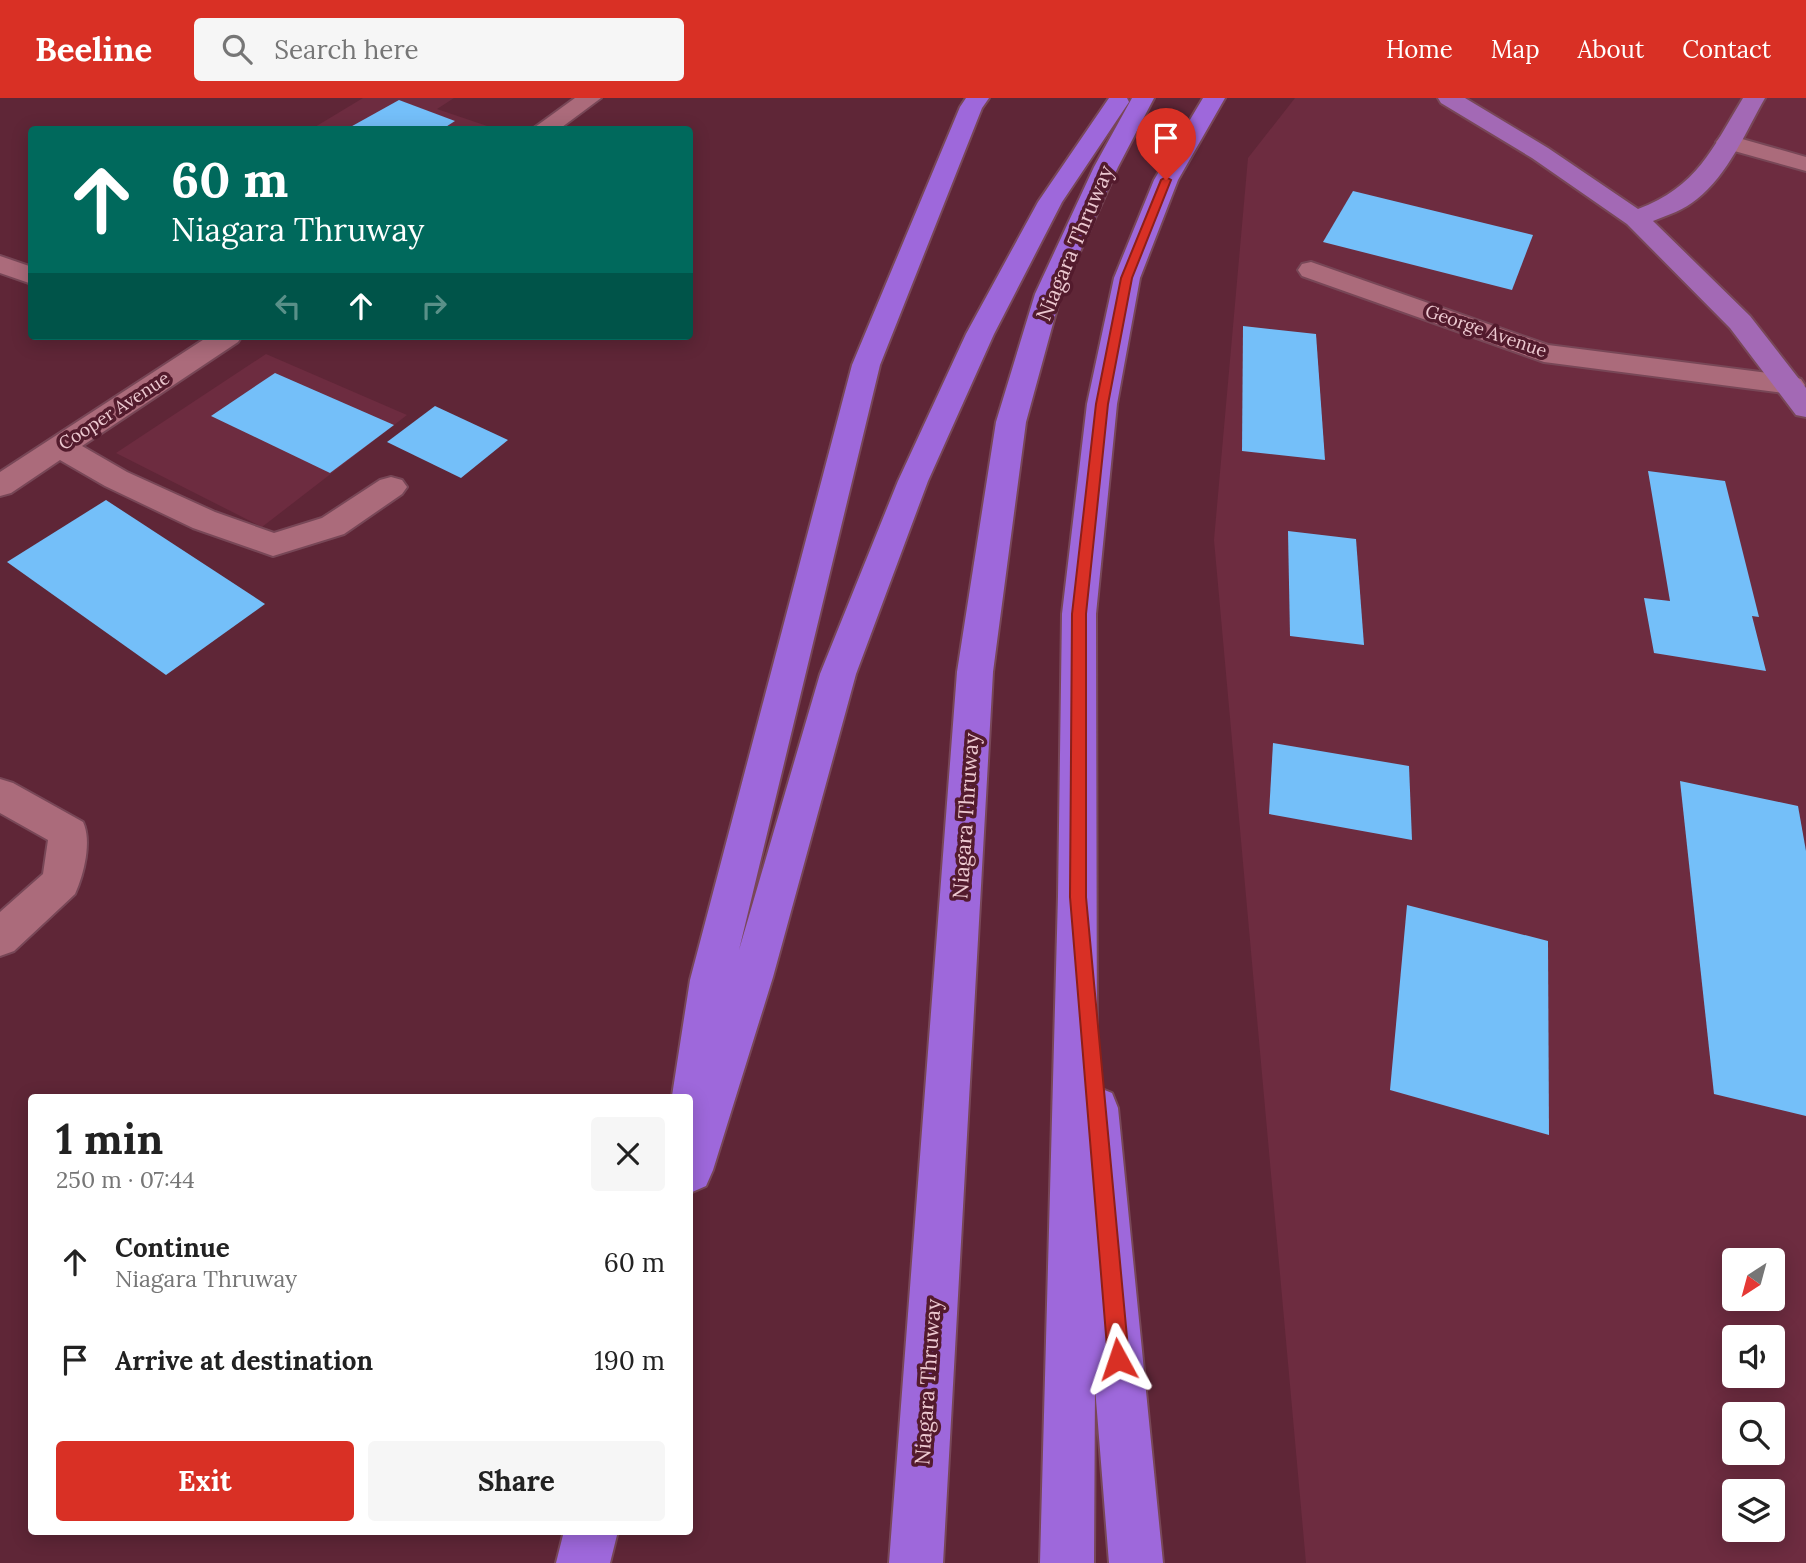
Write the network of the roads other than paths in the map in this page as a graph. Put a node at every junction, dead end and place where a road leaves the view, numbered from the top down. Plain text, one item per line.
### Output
1 (590, 98) edge
2 (978, 98) edge
3 (1122, 98) edge
4 (1143, 98) edge
5 (1214, 98) edge
6 (1449, 98) edge
7 (1754, 98) edge
8 (548, 126) edge
9 (1728, 142) junction
10 (1806, 164) edge
11 (1636, 219) junction
12 (0, 264) edge
13 (1311, 270) dead end
14 (28, 274) edge
15 (219, 342) edge
16 (1799, 396) edge
17 (60, 447) junction
18 (0, 486) edge
19 (391, 487) dead end
20 (0, 794) edge
21 (1078, 897) junction
22 (0, 938) edge
23 (693, 1106) edge
24 (693, 1161) edge
25 (590, 1535) edge
26 (583, 1563) edge
27 (916, 1563) edge
28 (1067, 1563) edge
29 (1136, 1563) edge

1 - 8 street
2 - 23 highway
3 - 24 highway
4 - 27 highway, Niagara Thruway
5 - 21 highway
6 - 11 main road
7 - 9 main road
9 - 10 street
9 - 11 main road
11 - 16 main road
12 - 14 street
13 - 16 street, George Avenue
15 - 17 street, Cooper Avenue
17 - 18 street, Cooper Avenue
17 - 19 street
20 - 22 street
21 - 28 highway
21 - 29 highway
25 - 26 highway

